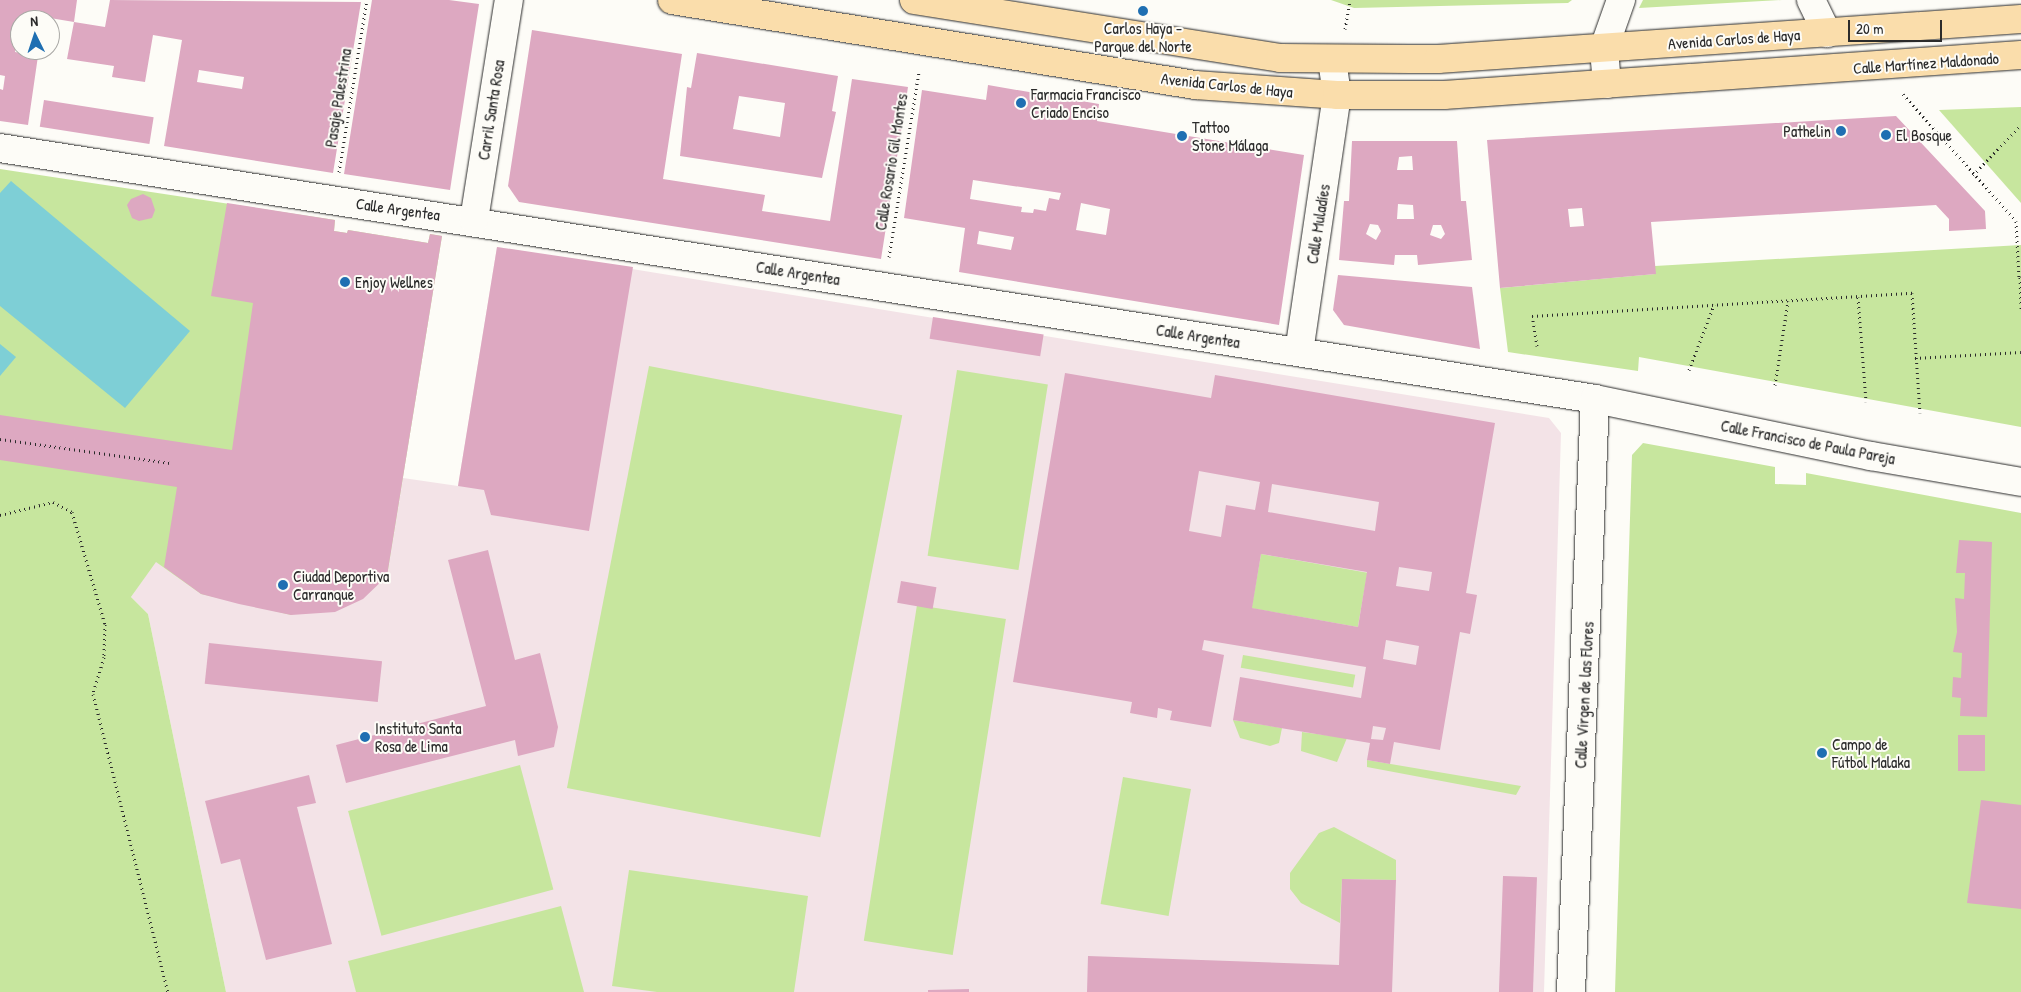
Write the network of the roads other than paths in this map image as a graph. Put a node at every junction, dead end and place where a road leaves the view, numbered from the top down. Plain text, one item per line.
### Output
1 (509, 0) edge
2 (672, 0) edge
3 (914, 0) edge
4 (1621, 0) edge
5 (1811, 0) edge
6 (2021, 20) edge
7 (1827, 33) junction
8 (1604, 48) junction
9 (2021, 55) edge
10 (1332, 59) junction
11 (1830, 70) joint
12 (1607, 84) junction
13 (1337, 95) junction
14 (0, 148) edge
15 (474, 220) junction
16 (1299, 352) junction
17 (1595, 398) junction
18 (2021, 482) edge
19 (1571, 992) edge

1 - 15 street, Carril Santa Rosa
2 - 13 main road, Avenida Carlos de Haya
3 - 10 main road, Avenida Carlos de Haya
4 - 8 street
5 - 7 street, Avenida Carlos de Haya
6 - 7 main road
7 - 8 main road, Avenida Carlos de Haya
8 - 10 main road, Avenida Carlos de Haya
8 - 12 street
9 - 11 main road, Calle Martínez Maldonado
10 - 13 street, Calle Muladíes
11 - 12 main road, Avenida Carlos de Haya
12 - 13 main road, Avenida Carlos de Haya
13 - 16 street, Calle Muladíes
14 - 15 street, Calle Argentea
15 - 16 street, Calle Argentea
16 - 17 street, Calle Argentea
17 - 18 street, Calle Francisco de Paula Pareja
17 - 19 street, Calle Virgen de las Flores

